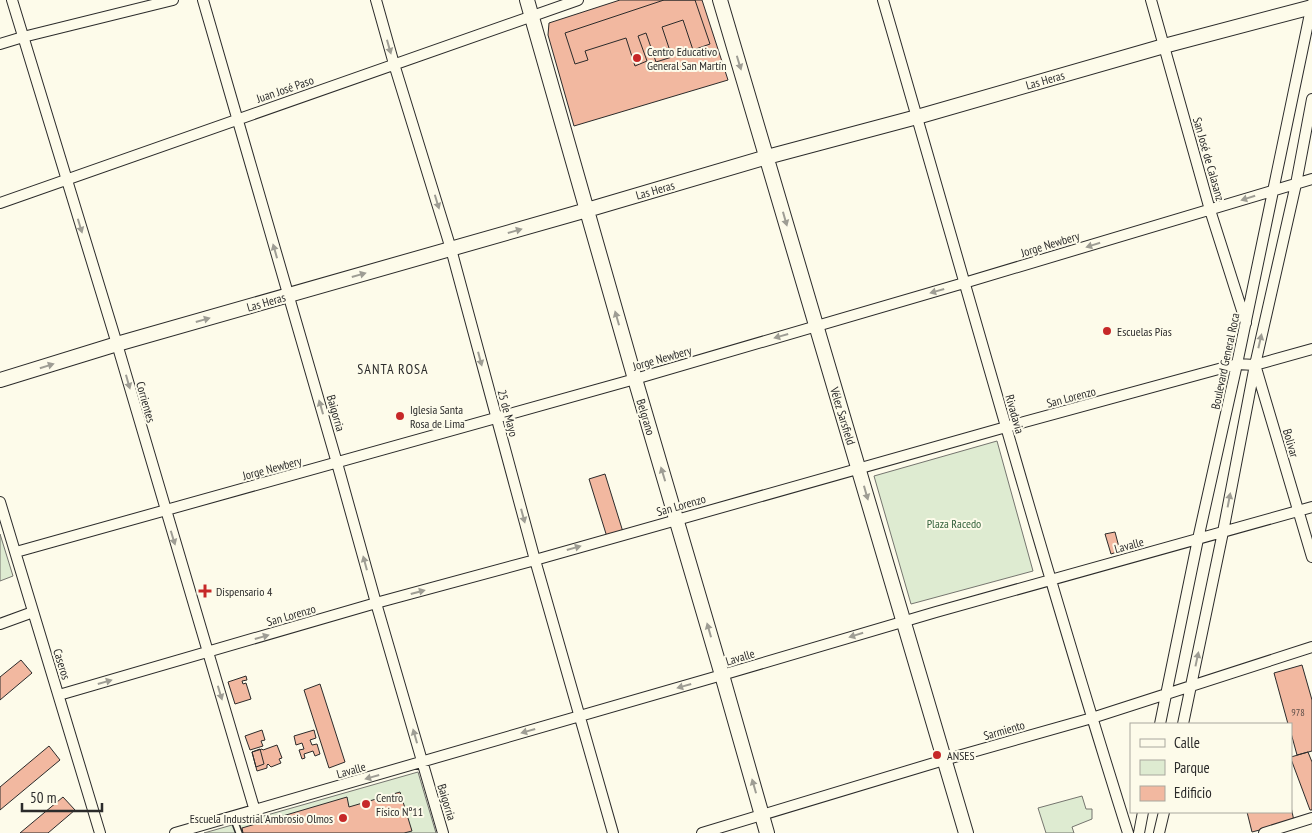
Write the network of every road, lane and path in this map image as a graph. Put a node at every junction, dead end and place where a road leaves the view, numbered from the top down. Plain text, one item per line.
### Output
1 (12, 0) edge
2 (173, 0) edge
3 (203, 0) edge
4 (376, 0) edge
5 (527, 0) edge
6 (578, 0) edge
7 (720, 0) edge
8 (883, 0) edge
9 (1151, 0) edge
10 (1312, 6) edge
11 (532, 16) junction
12 (23, 37) junction
13 (0, 44) edge
14 (1164, 46) junction
15 (394, 64) junction
16 (1312, 99) edge
17 (917, 117) junction
18 (238, 119) junction
19 (767, 157) junction
20 (1312, 179) edge
21 (66, 180) junction
22 (1296, 184) junction
23 (1274, 190) junction
24 (0, 203) edge
25 (586, 210) junction
26 (1210, 210) junction
27 (451, 249) junction
28 (964, 283) junction
29 (288, 295) junction
30 (1246, 323) junction
31 (816, 326) junction
32 (117, 344) junction
33 (1312, 349) edge
34 (1238, 364) junction
35 (1255, 364) junction
36 (635, 379) junction
37 (0, 380) edge
38 (496, 417) junction
39 (1006, 427) junction
40 (337, 463) junction
41 (858, 468) junction
42 (0, 502) edge
43 (1312, 507) edge
44 (165, 510) junction
45 (1298, 511) junction
46 (676, 519) junction
47 (1224, 532) junction
48 (1198, 539) junction
49 (16, 552) junction
50 (1312, 557) edge
51 (535, 560) junction
52 (1051, 579) junction
53 (376, 603) junction
54 (33, 612) junction
55 (903, 622) junction
56 (0, 624) edge
57 (1312, 647) edge
58 (208, 653) junction
59 (722, 675) junction
60 (1191, 686) junction
61 (1166, 694) junction
62 (58, 695) junction
63 (580, 716) junction
64 (1092, 718) junction
65 (1160, 723) edge
66 (1183, 723) edge
67 (944, 760) junction
68 (422, 762) junction
69 (255, 811) junction
70 (1143, 813) edge
71 (1164, 813) edge
72 (762, 814) junction
73 (233, 817) junction
74 (1312, 818) edge
75 (100, 833) edge
76 (175, 833) edge
77 (239, 833) edge
78 (443, 833) edge
79 (613, 833) edge
80 (702, 833) edge
81 (767, 833) edge
82 (966, 833) edge
83 (1128, 833) edge
84 (1139, 833) edge
85 (1159, 833) edge
86 (1264, 833) edge

1 - 12 street, Corrientes
2 - 12 street
3 - 18 street, Baigorria
4 -> 15 street, 25 de Mayo
5 - 11 main road, Belgrano
6 - 11 street, Juan José Paso
7 -> 19 main road, Vélez Sarsfield
8 - 17 street, Rivadavia
9 - 14 street, San José de Calasanz
10 - 14 main road, Las Heras
10 - 23 street, Boulevard General Roca
11 - 15 street, Juan José Paso
11 - 25 main road, Belgrano
12 - 13 street
12 - 21 street, Corrientes
14 - 17 main road, Las Heras
14 - 26 street, San José de Calasanz
15 - 18 street, Juan José Paso
15 -> 27 street, 25 de Mayo
16 - 22 street
17 - 19 main road, Las Heras
17 - 28 street, Rivadavia
18 - 21 street, Juan José Paso
29 -> 18 street, Baigorria
19 - 25 main road, Las Heras
19 -> 31 main road, Vélez Sarsfield
20 - 22 street, Jorge Newbery
21 - 24 street, Juan José Paso
21 -> 32 street, Corrientes
22 - 23 street, Jorge Newbery
35 -> 22 street
23 -> 26 street, Jorge Newbery
23 - 30 street, Boulevard General Roca
27 -> 25 main road, Las Heras
36 -> 25 main road, Belgrano
26 -> 28 street, Jorge Newbery
26 - 30 street, San José de Calasanz
29 -> 27 main road, Las Heras
27 -> 38 street, 25 de Mayo
28 -> 31 street, Jorge Newbery
28 - 39 street, Rivadavia
32 -> 29 main road, Las Heras
40 -> 29 street, Baigorria
30 - 34 street, Boulevard General Roca
31 -> 36 street, Jorge Newbery
31 - 41 main road, Vélez Sarsfield
37 -> 32 main road, Las Heras
32 -> 44 street, Corrientes
33 - 35 street, San Lorenzo
34 - 35 street, San Lorenzo
34 - 39 street, San Lorenzo
34 - 48 street, Boulevard General Roca
35 - 45 street, Bolivar
47 -> 35 street
36 - 38 street, Jorge Newbery
46 -> 36 main road, Belgrano
38 - 40 street, Jorge Newbery
38 -> 51 street, 25 de Mayo
39 - 41 street, San Lorenzo
39 - 52 street, Rivadavia
40 - 44 street, Jorge Newbery
53 -> 40 street, Baigorria
41 - 46 street, San Lorenzo
41 -> 55 main road, Vélez Sarsfield
42 - 49 street, Caseros
43 - 45 street, Lavalle
44 - 49 street, Jorge Newbery
44 -> 58 street, Corrientes
45 - 47 street, Lavalle
45 - 50 street, Bolivar
51 -> 46 street, San Lorenzo
59 -> 46 main road, Belgrano
47 - 48 street, Lavalle
60 -> 47 street
48 - 52 street, Lavalle
48 - 61 street, Boulevard General Roca
49 - 54 street, Caseros
53 -> 51 street, San Lorenzo
51 - 63 street, 25 de Mayo
52 - 55 street, Lavalle
52 - 64 street, Rivadavia
58 -> 53 street, San Lorenzo
68 -> 53 street, Baigorria
54 - 56 street
54 - 62 street, Caseros
55 -> 59 street, Lavalle
55 - 67 main road, Vélez Sarsfield
57 - 60 street, Sarmiento
62 -> 58 street, San Lorenzo
58 -> 69 street, Corrientes
59 -> 63 street, Lavalle
72 -> 59 main road, Belgrano
60 - 61 street, Sarmiento
60 - 66 street
61 - 64 street, Sarmiento
61 - 65 street, Boulevard General Roca
62 - 75 street, Caseros
63 -> 68 street, Lavalle
63 - 79 street, 25 de Mayo
64 - 67 street, Sarmiento
64 - 83 street, Rivadavia
67 - 72 street, Sarmiento
67 - 82 main road, Vélez Sarsfield
68 -> 69 street, Lavalle
68 - 78 street, Baigorria
69 - 73 street, Lavalle
70 - 84 street
71 - 85 street
72 - 80 street, Sarmiento
72 - 81 main road, Belgrano
73 - 76 street, Lavalle
73 - 77 lane
74 - 86 street

